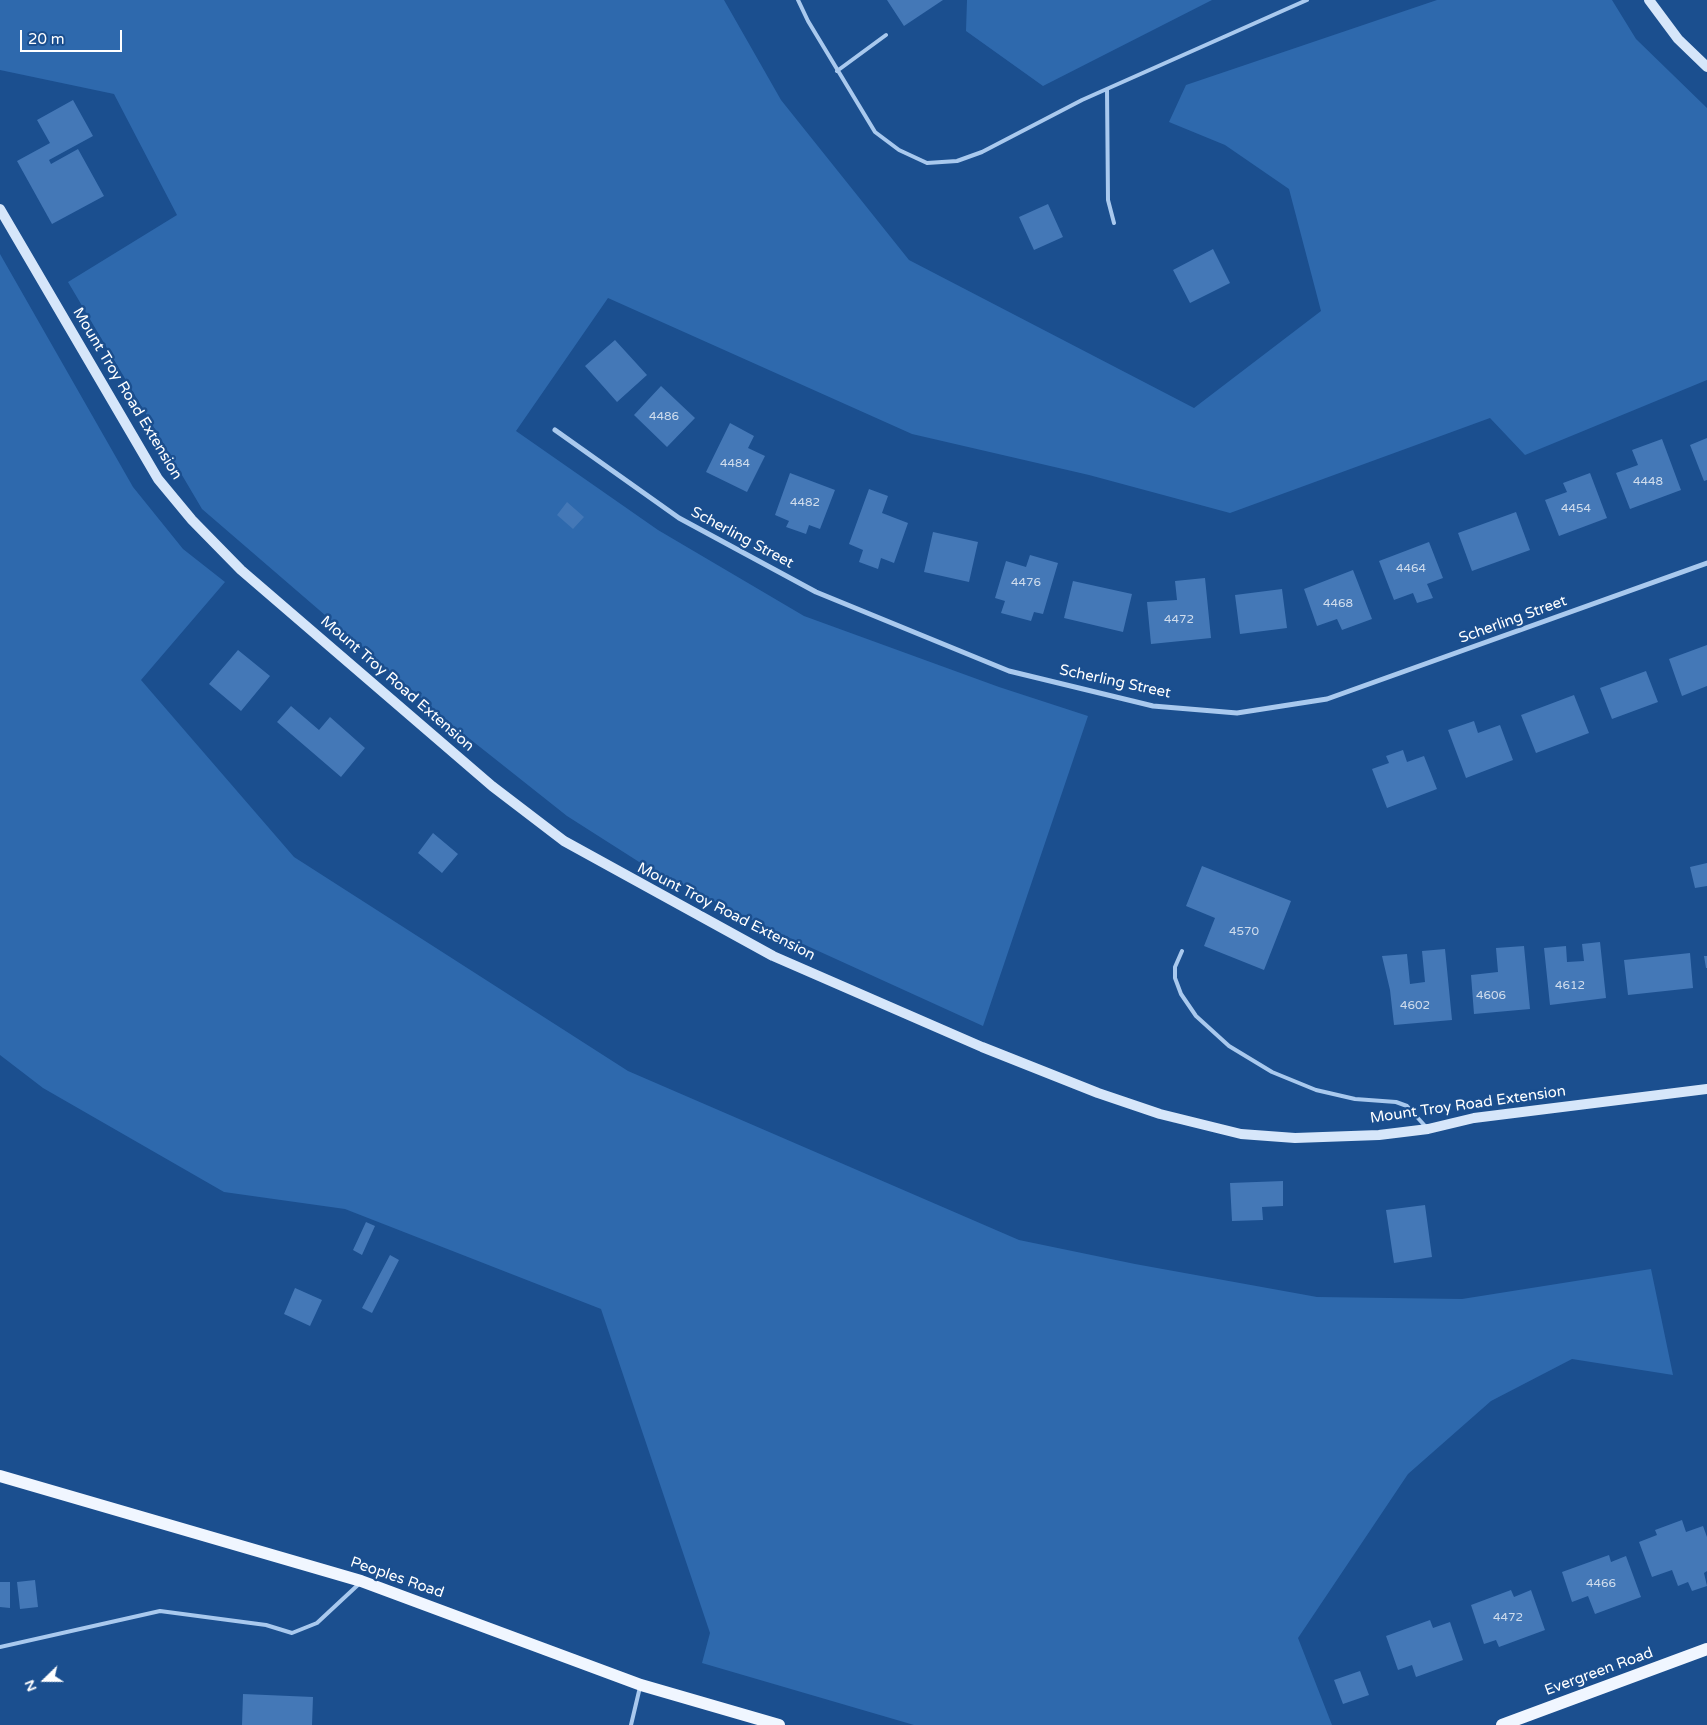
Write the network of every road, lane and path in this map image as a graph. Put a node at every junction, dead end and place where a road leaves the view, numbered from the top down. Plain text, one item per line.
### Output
1 (798, 0) edge
2 (1307, 0) edge
3 (1648, 0) edge
4 (886, 35) dead end
5 (1707, 68) edge
6 (837, 71) junction
7 (1107, 89) junction
8 (0, 209) edge
9 (1114, 223) dead end
10 (555, 430) dead end
11 (1707, 563) edge
12 (1182, 951) dead end
13 (1707, 1089) edge
14 (1428, 1129) junction
15 (0, 1476) edge
16 (361, 1581) junction
17 (0, 1647) edge
18 (1707, 1649) edge
19 (641, 1685) junction
20 (631, 1725) edge
21 (779, 1725) edge
22 (1502, 1725) edge

1 - 6 lane
2 - 7 lane
3 - 5 street
4 - 6 lane
6 - 7 lane
7 - 9 lane
8 - 14 street, Mount Troy Road Extension
10 - 11 street, Scherling Street
12 - 14 lane
13 - 14 street, Mount Troy Road Extension
15 - 16 main road, Peoples Road
16 - 17 lane
16 - 19 main road, Peoples Road
18 - 22 main road, Evergreen Road
19 - 20 lane
19 - 21 main road, Peoples Road

